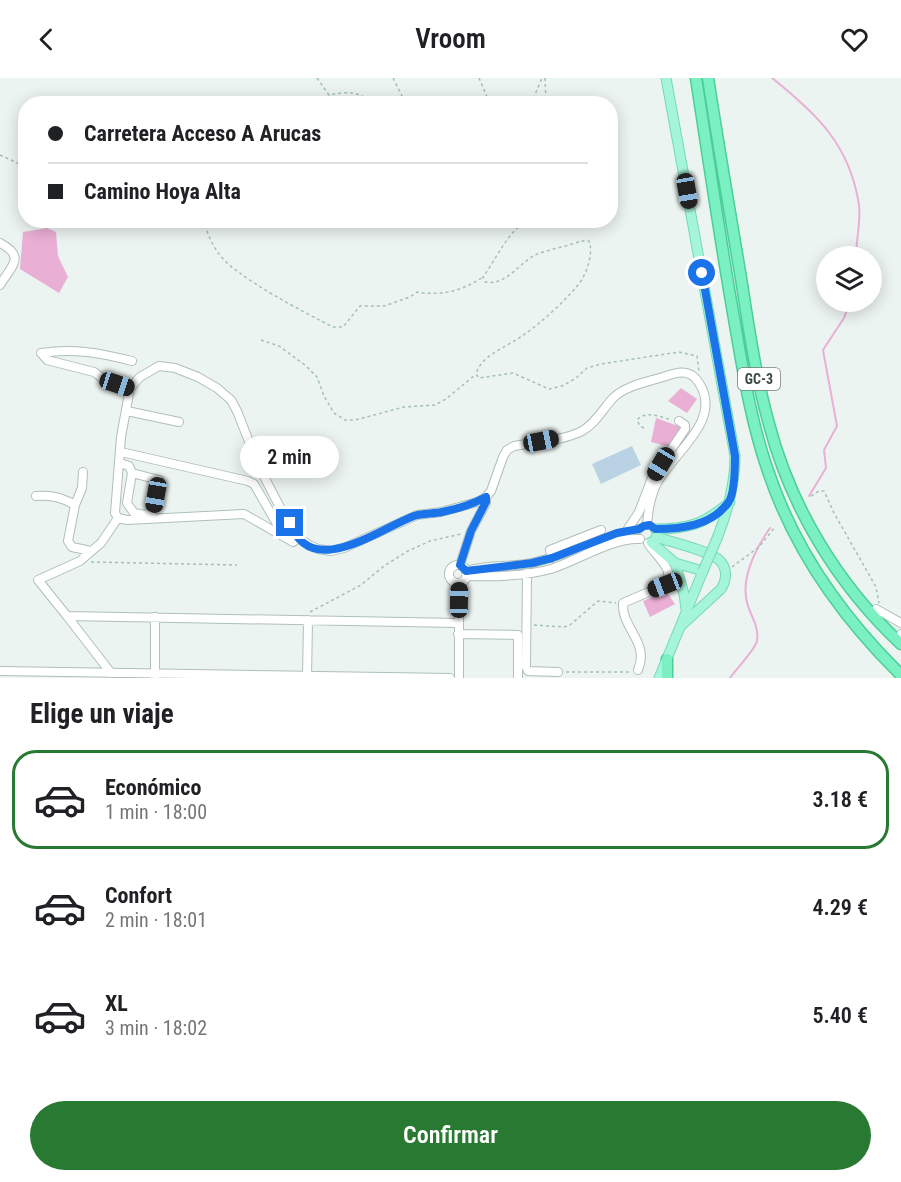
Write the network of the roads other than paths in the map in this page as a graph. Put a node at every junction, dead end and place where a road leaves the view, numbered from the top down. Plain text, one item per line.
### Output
1 (666, 78) edge
2 (696, 78) edge
3 (708, 78) edge
4 (0, 243) edge
5 (0, 285) edge
6 (132, 361) dead end
7 (130, 388) junction
8 (127, 411) junction
9 (178, 422) dead end
10 (679, 422) road end
11 (121, 452) junction
12 (120, 463) junction
13 (83, 472) dead end
14 (132, 473) junction
15 (786, 475) junction
16 (36, 496) dead end
17 (486, 497) junction
18 (730, 502) junction
19 (75, 505) junction
20 (118, 518) junction
21 (601, 530) dead end
22 (627, 532) junction
23 (649, 534) junction
24 (296, 536) junction
25 (579, 538) junction
26 (584, 551) junction
27 (91, 552) junction
28 (552, 558) junction
29 (675, 563) junction
30 (464, 571) junction
31 (703, 572) junction
32 (527, 573) junction
33 (459, 583) junction
34 (878, 607) junction
35 (686, 612) junction
36 (67, 616) junction
37 (155, 617) junction
38 (308, 620) junction
39 (458, 623) junction
40 (901, 623) edge
41 (681, 627) junction
42 (459, 634) junction
43 (901, 635) edge
44 (901, 644) edge
45 (667, 659) junction
46 (638, 670) road end
47 (0, 671) edge
48 (558, 672) road end
49 (111, 673) junction
50 (901, 675) edge
51 (155, 676) edge
52 (307, 677) edge
53 (450, 678) edge
54 (459, 678) edge
55 (518, 678) edge
56 (660, 678) edge
57 (667, 678) edge

1 - 18 main road
2 - 50 highway, GC-3
3 - 15 highway, GC-3
4 - 5 street
6 - 7 street
7 - 8 street
7 - 24 street
8 - 9 street
8 - 11 street
10 - 22 street
11 - 12 street
11 - 24 street
12 - 14 street
12 - 20 street
13 - 19 street
14 - 14 street
15 - 34 highway
15 - 44 highway, GC-3
16 - 19 street
17 - 23 street
17 - 24 street
17 - 30 street
18 - 23 main road
18 - 31 main road, bridge
19 - 27 street
20 - 24 street
20 - 27 street
21 - 25 street
22 - 23 street
22 - 26 street
23 - 26 street
23 - 29 main road
23 - 41 main road
23 - 46 street
25 - 26 street
25 - 28 street
26 - 28 street
26 - 32 street
27 - 36 street
28 - 30 street
29 - 31 main road
29 - 35 main road
30 - 32 street
30 - 33 street
30 - 33 street
31 - 35 main road
32 - 48 street
33 - 39 street
34 - 40 street
34 - 43 highway
35 - 41 main road
36 - 37 street
36 - 49 street
37 - 38 street
37 - 51 street
38 - 39 street
38 - 52 street
39 - 42 street
41 - 45 main road
42 - 54 street
42 - 55 street
45 - 56 main road
45 - 57 highway
47 - 49 street
49 - 51 street
51 - 52 street
52 - 53 street

